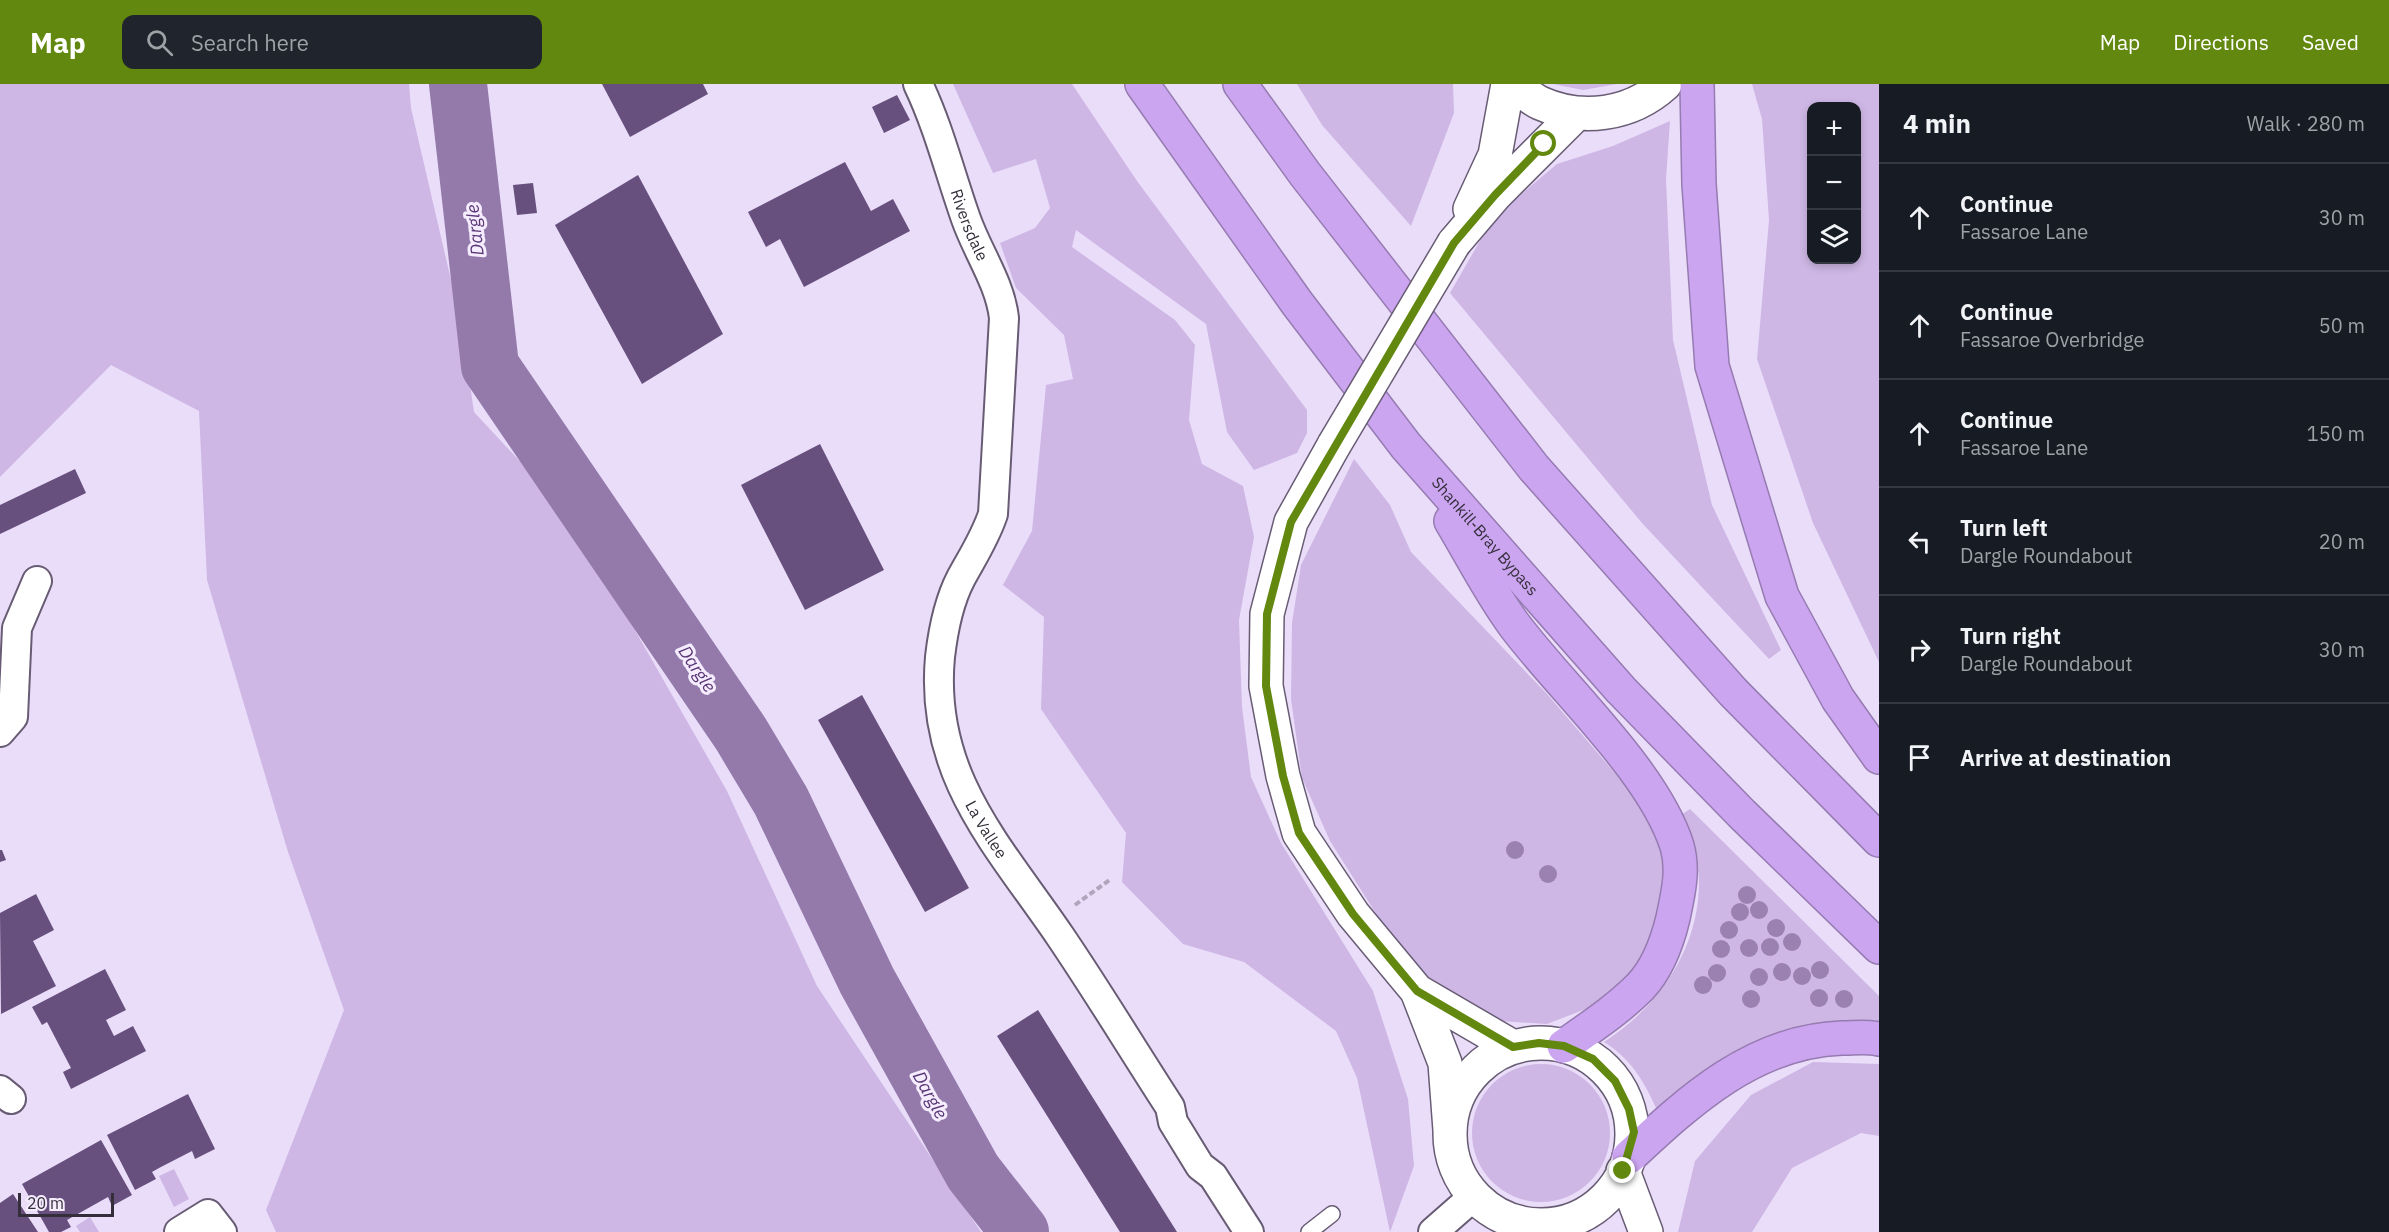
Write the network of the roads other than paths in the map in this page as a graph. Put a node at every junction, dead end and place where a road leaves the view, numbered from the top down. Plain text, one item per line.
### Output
1 (918, 84) edge
2 (1142, 84) edge
3 (1240, 84) edge
4 (1508, 84) edge
5 (1514, 84) edge
6 (1665, 84) edge
7 (1697, 84) edge
8 (1576, 114) junction
9 (1454, 243) junction
10 (1002, 367) joint
11 (1406, 446) junction
12 (37, 581) dead end
13 (0, 732) edge
14 (1879, 757) edge
15 (1879, 840) edge
16 (1879, 947) edge
17 (1417, 991) junction
18 (1879, 1039) edge
19 (1564, 1046) junction
20 (1513, 1047) junction
21 (1450, 1130) junction
22 (1626, 1164) junction
23 (1474, 1196) junction
24 (1332, 1214) dead end
25 (1542, 1228) edge
26 (179, 1232) edge
27 (222, 1232) edge
28 (1249, 1232) edge
29 (1309, 1232) edge
30 (1433, 1232) edge
31 (1646, 1232) edge

1 - 10 street, Riversdale
2 - 11 highway, Shankill-Bray Bypass
3 - 15 highway
4 - 9 main road
5 - 8 main road
6 - 8 main road
7 - 14 highway
8 - 9 main road
9 - 17 main road, bridge
10 - 28 street, La Vallee
11 - 16 highway, Shankill-Bray Bypass
11 - 19 highway
12 - 13 street
17 - 20 main road
17 - 21 main road
18 - 22 highway
19 - 20 main road
19 - 22 main road
20 - 21 main road
21 - 23 main road
22 - 25 main road
22 - 31 main road
23 - 25 main road
23 - 30 street
24 - 29 lane
26 - 27 street

